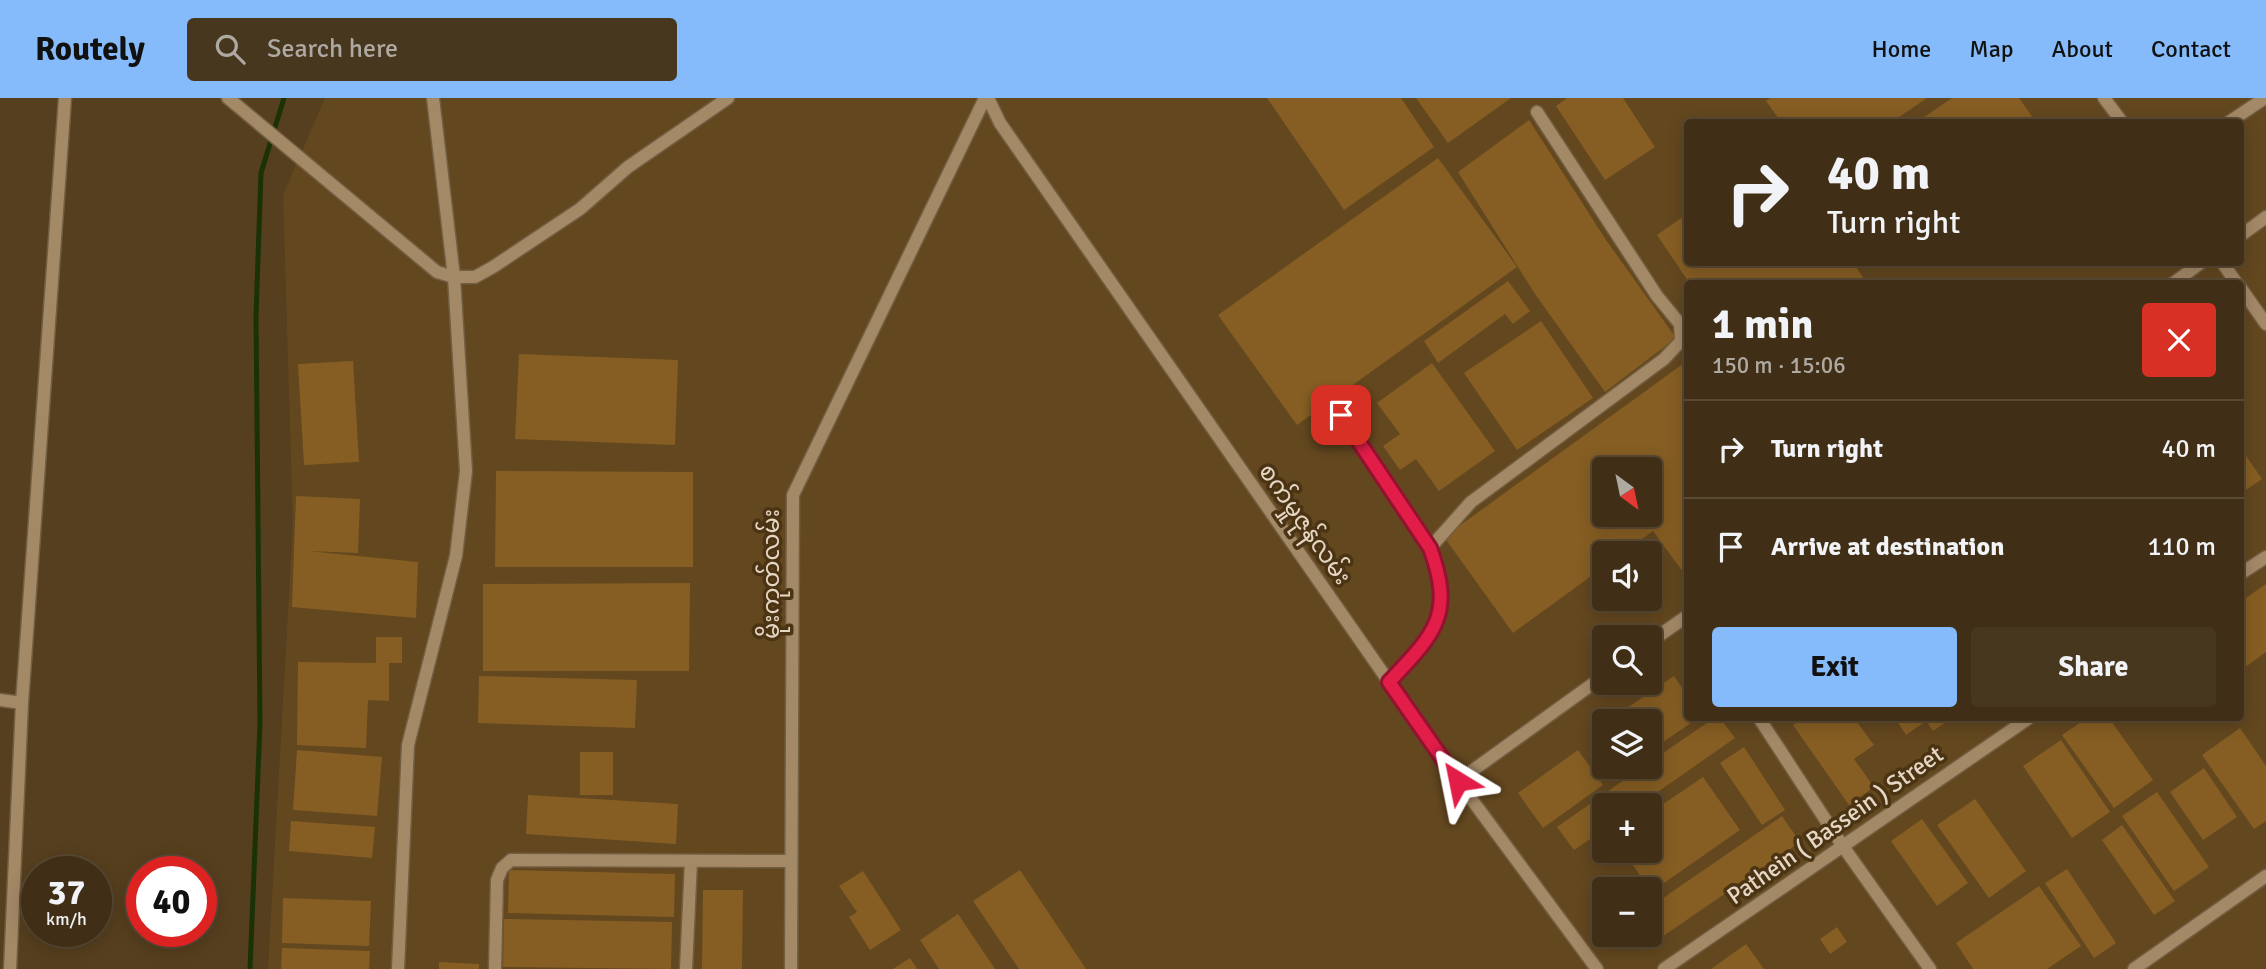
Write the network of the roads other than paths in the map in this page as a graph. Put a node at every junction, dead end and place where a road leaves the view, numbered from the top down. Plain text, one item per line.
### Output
1 (65, 98) edge
2 (228, 98) edge
3 (433, 98) edge
4 (728, 98) edge
5 (986, 98) edge
6 (2104, 98) edge
7 (2261, 99) edge
8 (1537, 112) dead end
9 (2120, 119) edge
10 (2233, 119) edge
11 (2266, 217) edge
12 (2244, 233) edge
13 (2197, 266) edge
14 (454, 277) junction
15 (2177, 280) edge
16 (2244, 293) edge
17 (2266, 324) edge
18 (1341, 415) dead end
19 (1430, 548) junction
20 (2266, 557) edge
21 (2244, 572) edge
22 (1684, 618) edge
23 (1662, 634) edge
24 (1389, 682) junction
25 (1592, 684) edge
26 (0, 700) edge
27 (22, 703) junction
28 (1761, 721) edge
29 (2025, 721) edge
30 (1458, 781) junction
31 (1842, 845) junction
32 (691, 861) junction
33 (791, 861) junction
34 (2266, 876) edge
35 (10, 969) edge
36 (398, 969) edge
37 (495, 969) edge
38 (686, 969) edge
39 (791, 969) edge
40 (1597, 969) edge
41 (1664, 969) edge
42 (1930, 969) edge
43 (2134, 969) edge

1 - 27 street
2 - 14 street
3 - 14 street
4 - 14 street
5 - 24 street, စက်မှုဇုန်လမ်း
5 - 33 street, မိုးကုတ်လမ်း
6 - 9 street
7 - 10 street
8 - 19 street
11 - 12 street
13 - 15 street
14 - 36 street
16 - 17 street
18 - 19 street
19 - 24 street
20 - 21 street
22 - 23 street
24 - 30 street, စက်မှုဇုန်လမ်း
25 - 30 street
26 - 27 street
27 - 35 street
28 - 31 street
29 - 31 street, Pathein ( Bassein ) Street
30 - 40 street, စက်မှုဇုန်လမ်း
31 - 41 street, Pathein ( Bassein ) Street
31 - 42 street
32 - 33 street
32 - 37 street
32 - 38 street
33 - 39 street, မိုးကုတ်လမ်း
34 - 43 street

